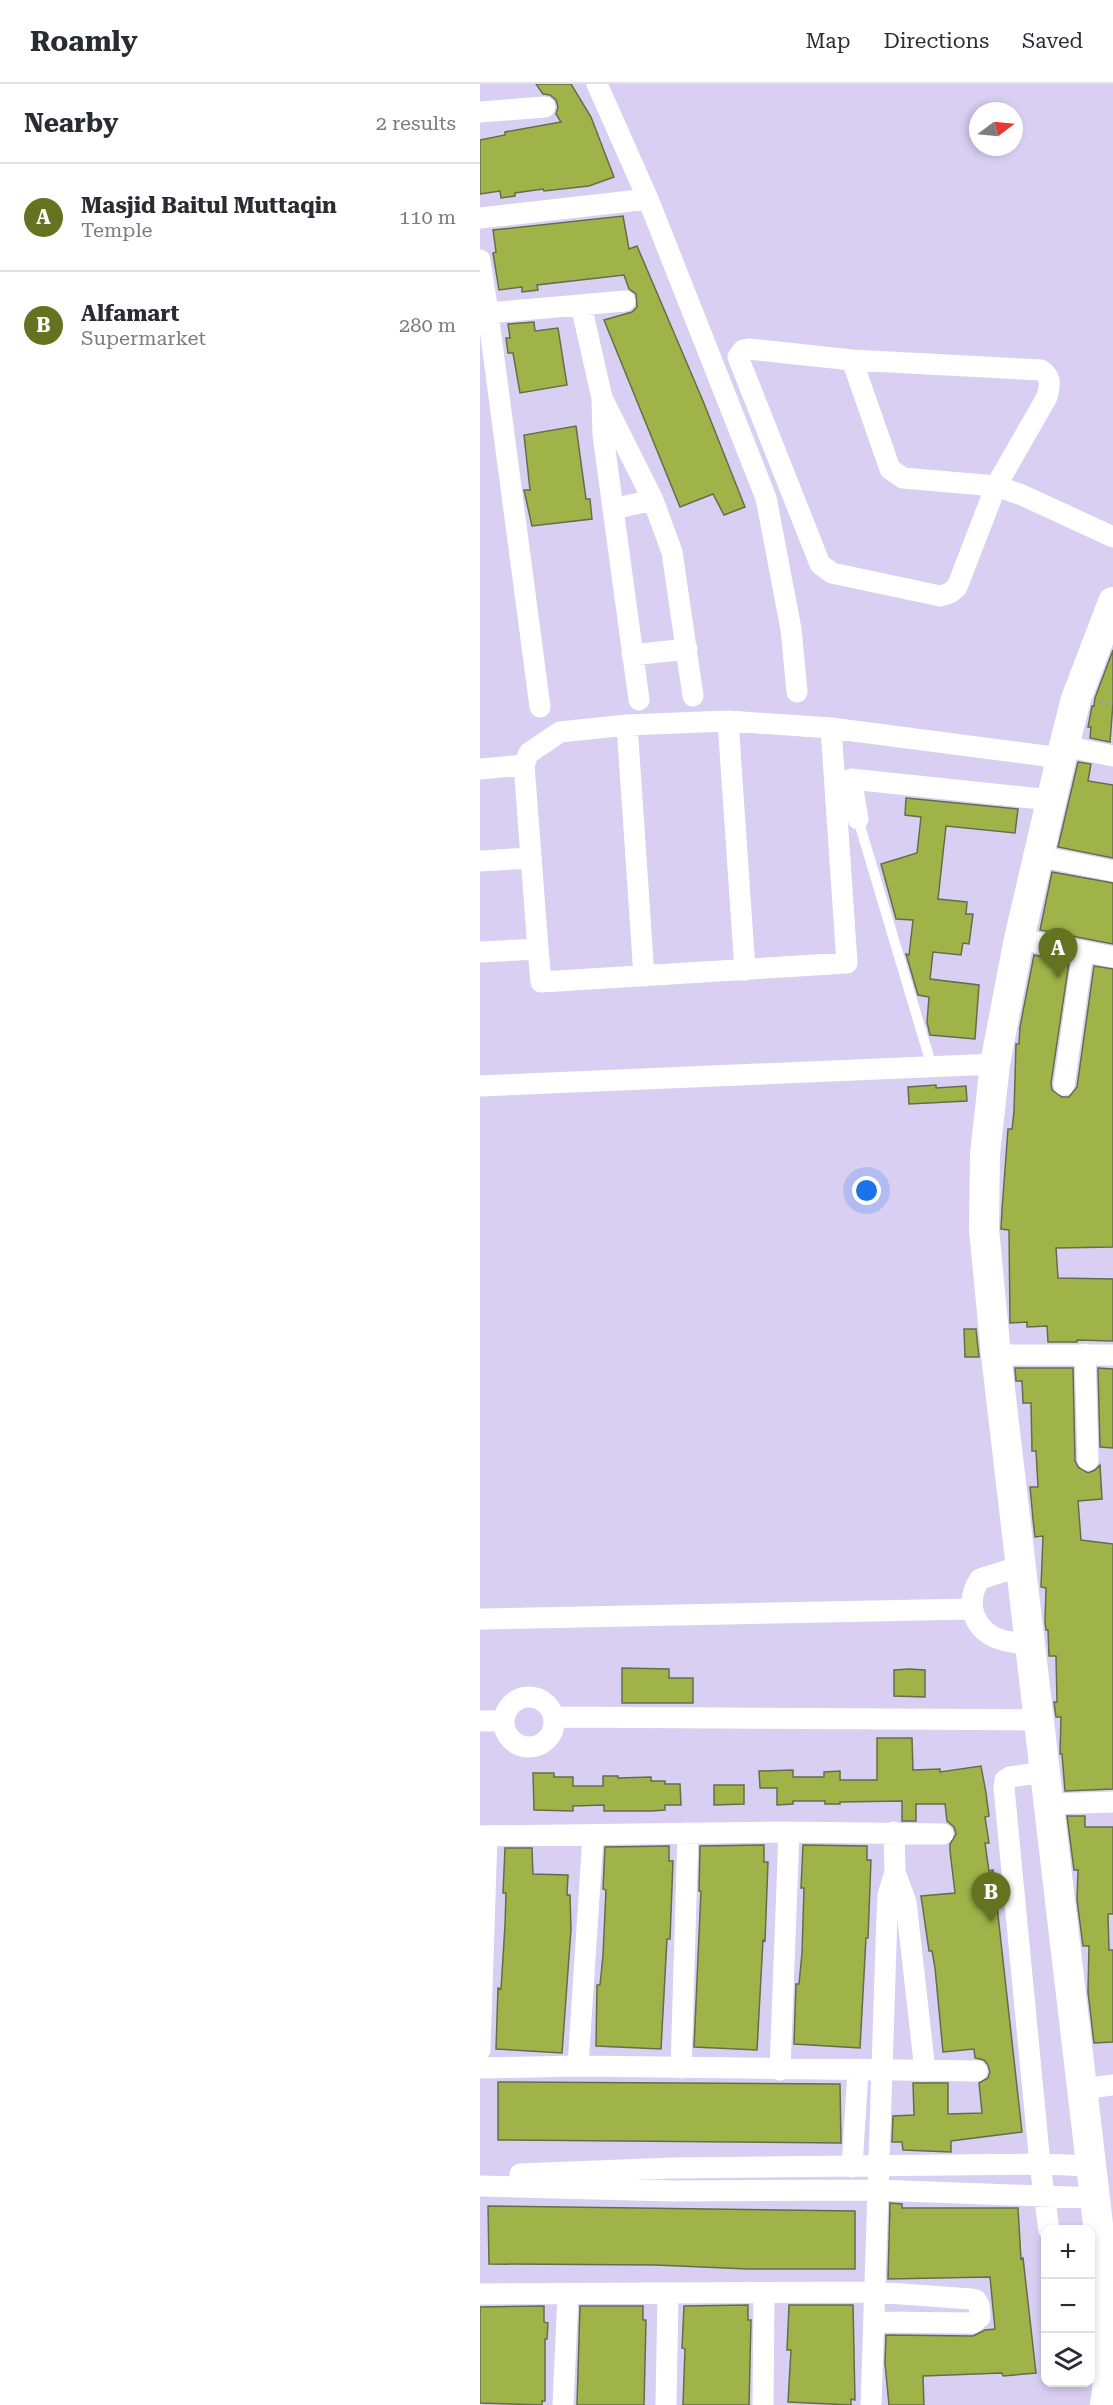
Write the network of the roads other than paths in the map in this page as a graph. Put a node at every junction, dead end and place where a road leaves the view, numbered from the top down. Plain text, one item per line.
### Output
1 (597, 84) edge
2 (545, 107) dead end
3 (480, 112) edge
4 (648, 199) junction
5 (480, 218) edge
6 (480, 260) edge
7 (625, 301) dead end
8 (581, 305) junction
9 (484, 314) edge
10 (852, 360) junction
11 (602, 398) junction
12 (996, 486) junction
13 (653, 500) junction
14 (613, 509) junction
15 (1113, 537) edge
16 (1111, 612) edge
17 (687, 649) junction
18 (632, 656) junction
19 (797, 692) dead end
20 (693, 696) dead end
21 (639, 700) dead end
22 (540, 708) dead end
23 (728, 721) junction
24 (627, 725) junction
25 (831, 728) junction
26 (1062, 752) junction
27 (1113, 756) edge
28 (524, 765) junction
29 (480, 768) edge
30 (1051, 800) junction
31 (858, 819) joint
32 (1038, 856) junction
33 (531, 858) junction
34 (480, 861) edge
35 (1113, 871) edge
36 (1019, 939) junction
37 (538, 949) junction
38 (480, 952) edge
39 (1083, 952) junction
40 (1113, 957) edge
41 (745, 970) junction
42 (644, 976) junction
43 (995, 1064) junction
44 (932, 1067) junction
45 (1064, 1085) dead end
46 (480, 1086) edge
47 (1085, 1354) junction
48 (996, 1355) junction
49 (1113, 1355) edge
50 (1088, 1460) dead end
51 (1020, 1566) junction
52 (971, 1609) junction
53 (480, 1619) edge
54 (1030, 1645) junction
55 (554, 1718) junction
56 (1040, 1720) junction
57 (480, 1721) edge
58 (503, 1721) junction
59 (1046, 1772) junction
60 (1113, 1802) edge
61 (1050, 1804) junction
62 (789, 1832) junction
63 (894, 1832) junction
64 (688, 1833) junction
65 (943, 1834) dead end
66 (484, 1836) edge
67 (593, 1836) junction
68 (895, 1872) junction
69 (481, 1979) edge
70 (480, 2050) edge
71 (578, 2066) junction
72 (480, 2068) edge
73 (681, 2068) junction
74 (780, 2070) junction
75 (858, 2070) junction
76 (882, 2071) junction
77 (925, 2071) junction
78 (977, 2071) dead end
79 (1113, 2085) edge
80 (1083, 2089) junction
81 (1040, 2164) junction
82 (1093, 2166) junction
83 (852, 2167) junction
84 (878, 2167) junction
85 (672, 2168) junction
86 (480, 2176) edge
87 (480, 2186) edge
88 (877, 2190) junction
89 (673, 2191) junction
90 (1044, 2196) junction
91 (1096, 2198) junction
92 (1048, 2225) edge
93 (1106, 2237) edge
94 (875, 2292) junction
95 (480, 2294) edge
96 (668, 2294) junction
97 (764, 2294) junction
98 (568, 2295) junction
99 (874, 2322) junction
100 (1102, 2384) edge
101 (563, 2405) edge
102 (666, 2405) edge
103 (763, 2405) edge
104 (871, 2405) edge

1 - 4 street
2 - 3 street
4 - 5 street
4 - 19 street
6 - 9 street
7 - 8 street
8 - 9 street
8 - 11 street
9 - 22 street
10 - 12 street
10 - 12 street
10 - 12 street
11 - 13 street
11 - 14 street
12 - 15 street
13 - 14 street
13 - 17 street
14 - 18 street
16 - 26 street
17 - 18 street
17 - 20 street
18 - 21 street
23 - 24 street
23 - 25 street
23 - 41 street
24 - 28 street
24 - 42 street
25 - 26 street
25 - 41 street
26 - 27 street
26 - 30 street
28 - 29 street
28 - 33 street
30 - 31 street
30 - 32 street
31 - 44 lane
32 - 35 street
32 - 36 street
33 - 34 street
33 - 37 street
36 - 39 street
36 - 43 street
37 - 38 street
37 - 42 street
39 - 40 street
39 - 45 street
41 - 42 street
43 - 44 street
43 - 48 street
44 - 46 street
47 - 48 street
47 - 49 street
47 - 50 street
48 - 51 street
51 - 52 street
51 - 54 street
52 - 53 street
52 - 54 street
54 - 56 street
55 - 56 street
55 - 58 street
55 - 58 street
56 - 59 street
57 - 58 street
59 - 61 street
59 - 81 street
60 - 61 street
61 - 80 street
62 - 63 street
62 - 64 street
62 - 74 street
63 - 65 street
63 - 68 street
64 - 67 street
64 - 73 street
66 - 67 street
66 - 69 street
67 - 71 street
68 - 76 street
68 - 77 street
69 - 70 street
71 - 72 street
71 - 73 street
73 - 74 street
74 - 75 street
75 - 76 street
75 - 83 street
76 - 77 street
76 - 84 street
77 - 78 street
79 - 80 street
80 - 82 street
81 - 82 street
81 - 84 street
81 - 90 street
82 - 91 street
83 - 84 street
83 - 85 street
84 - 88 street
85 - 86 street
85 - 89 street
87 - 89 street
88 - 89 street
88 - 90 street
88 - 94 street
90 - 91 street
90 - 92 street
91 - 93 street
93 - 100 street
94 - 97 street
94 - 99 street
94 - 99 street
95 - 98 street
96 - 97 street
96 - 98 street
96 - 102 street
97 - 103 street
98 - 101 street
99 - 104 street

